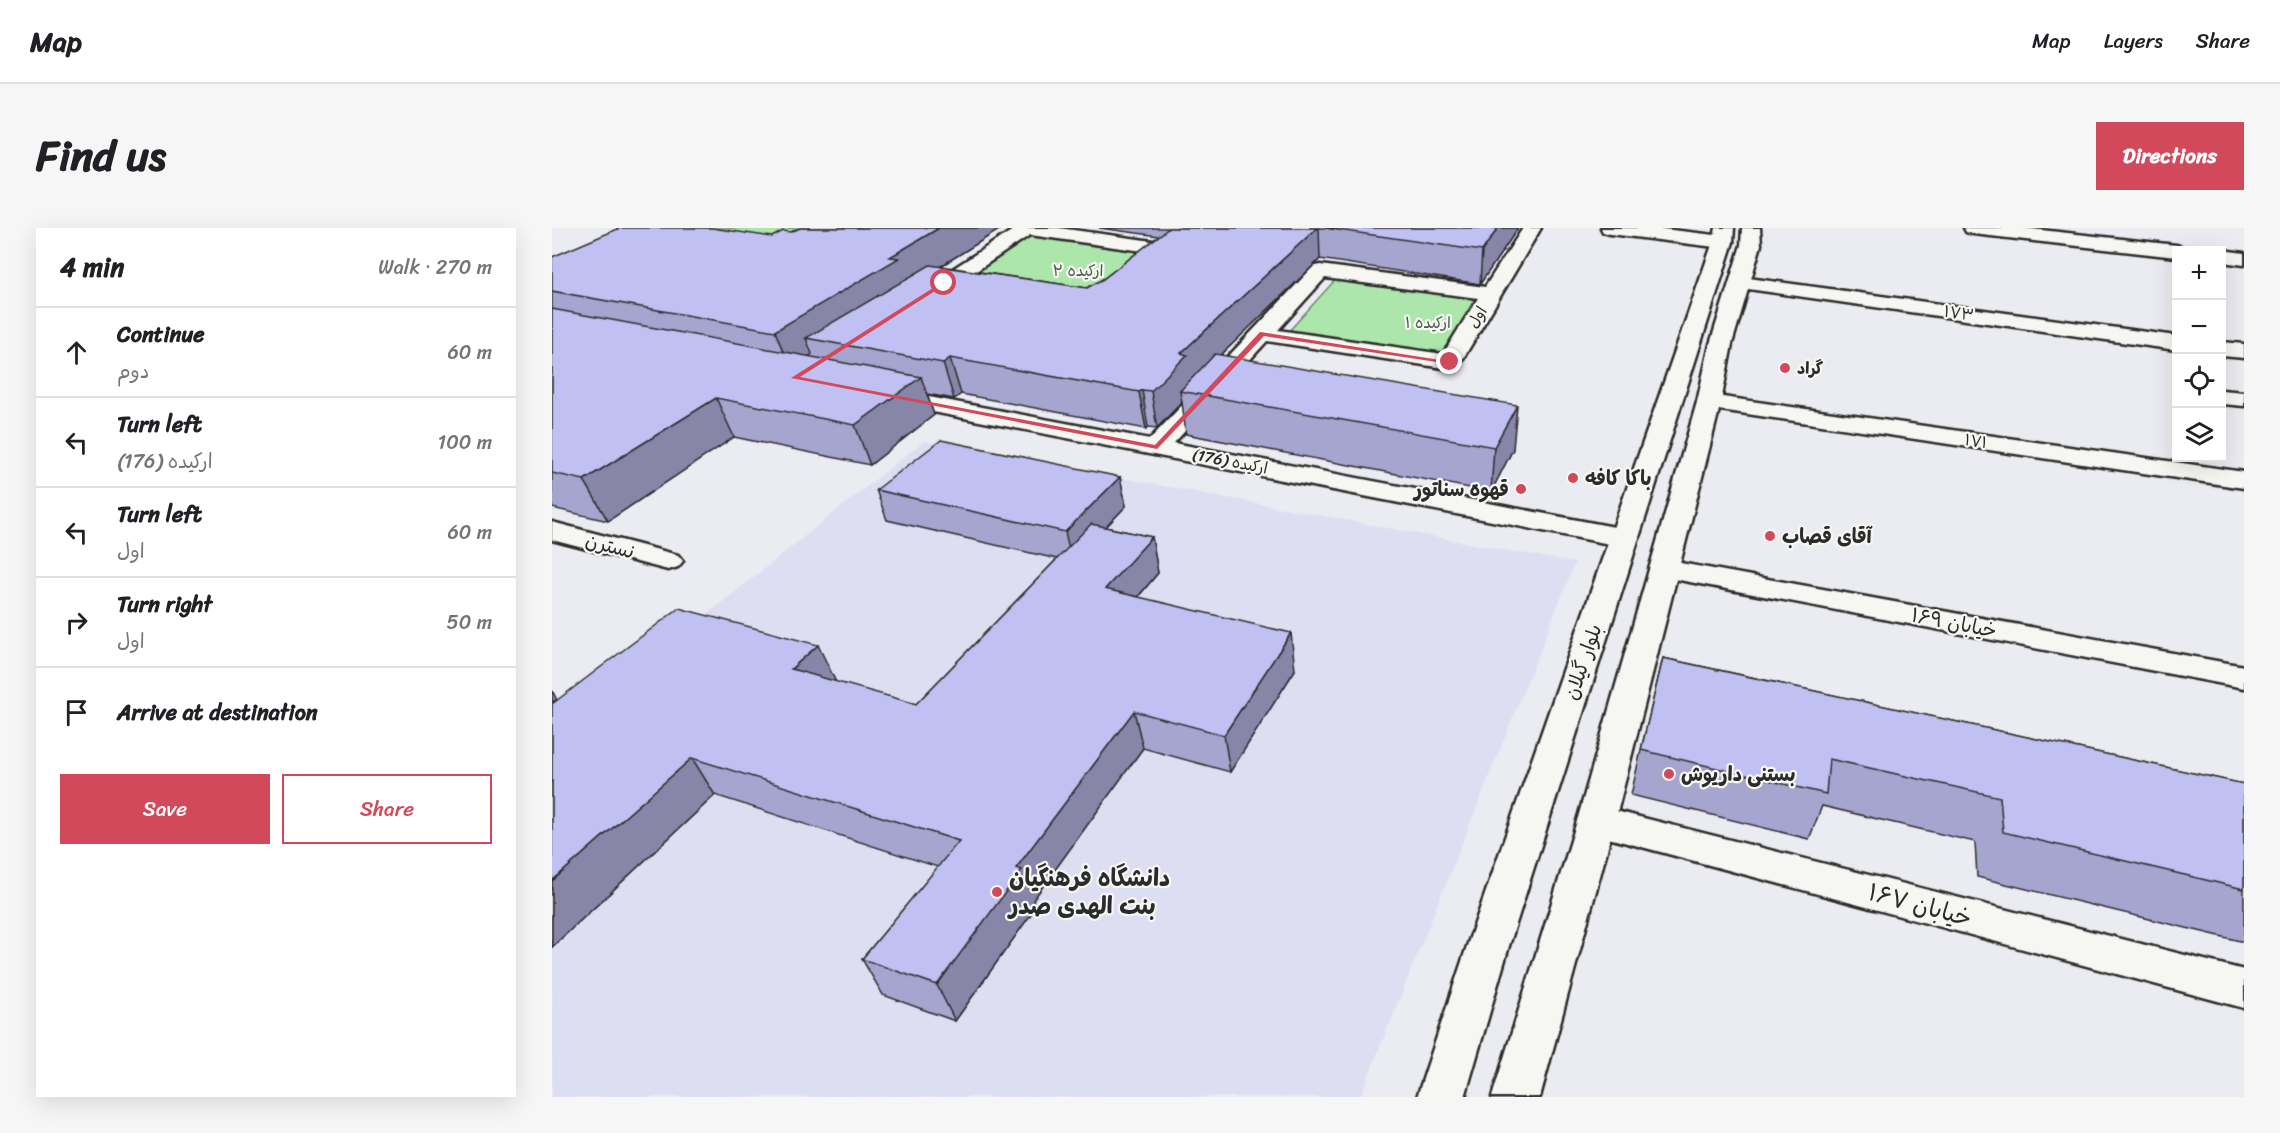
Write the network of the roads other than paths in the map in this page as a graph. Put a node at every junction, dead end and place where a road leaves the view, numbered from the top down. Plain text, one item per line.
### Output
1 (1532, 228) edge
2 (1610, 228) edge
3 (1973, 228) edge
4 (1733, 233) edge
5 (1192, 235) edge
6 (1174, 250) junction
7 (2172, 251) edge
8 (2226, 257) edge
9 (2244, 259) edge
10 (944, 283) junction
11 (1741, 283) junction
12 (1491, 294) junction
13 (924, 295) edge
14 (1262, 334) junction
15 (2172, 342) edge
16 (2226, 349) edge
17 (2244, 351) edge
18 (864, 391) edge
19 (2226, 397) edge
20 (2244, 399) edge
21 (1709, 402) junction
22 (1157, 447) junction
23 (2244, 480) edge
24 (552, 531) edge
25 (1625, 538) junction
26 (668, 561) dead end
27 (1664, 568) junction
28 (2244, 677) edge
29 (1596, 820) junction
30 (2244, 989) edge
31 (1441, 1097) edge
32 (1516, 1097) edge

1 - 12 street, اول
2 - 4 street
3 - 7 street
4 - 11 street
4 - 25 street, بلوار گیلان
5 - 6 street
6 - 10 street
6 - 10 street
8 - 9 street
10 - 13 street
11 - 15 street, ۱۷۳
11 - 21 street
12 - 14 street, اول
12 - 14 street, اول
14 - 22 street, اول
16 - 17 street
18 - 22 street, ارکیده (176)
19 - 20 street
21 - 23 street, ۱۷۱
21 - 27 street
22 - 25 street, ارکیده (176)
24 - 26 street, نسترن
25 - 31 street, بلوار گیلان
27 - 28 street, خیابان ۱۶۹
27 - 29 street
29 - 30 street, خیابان ۱۶۷
29 - 32 street

